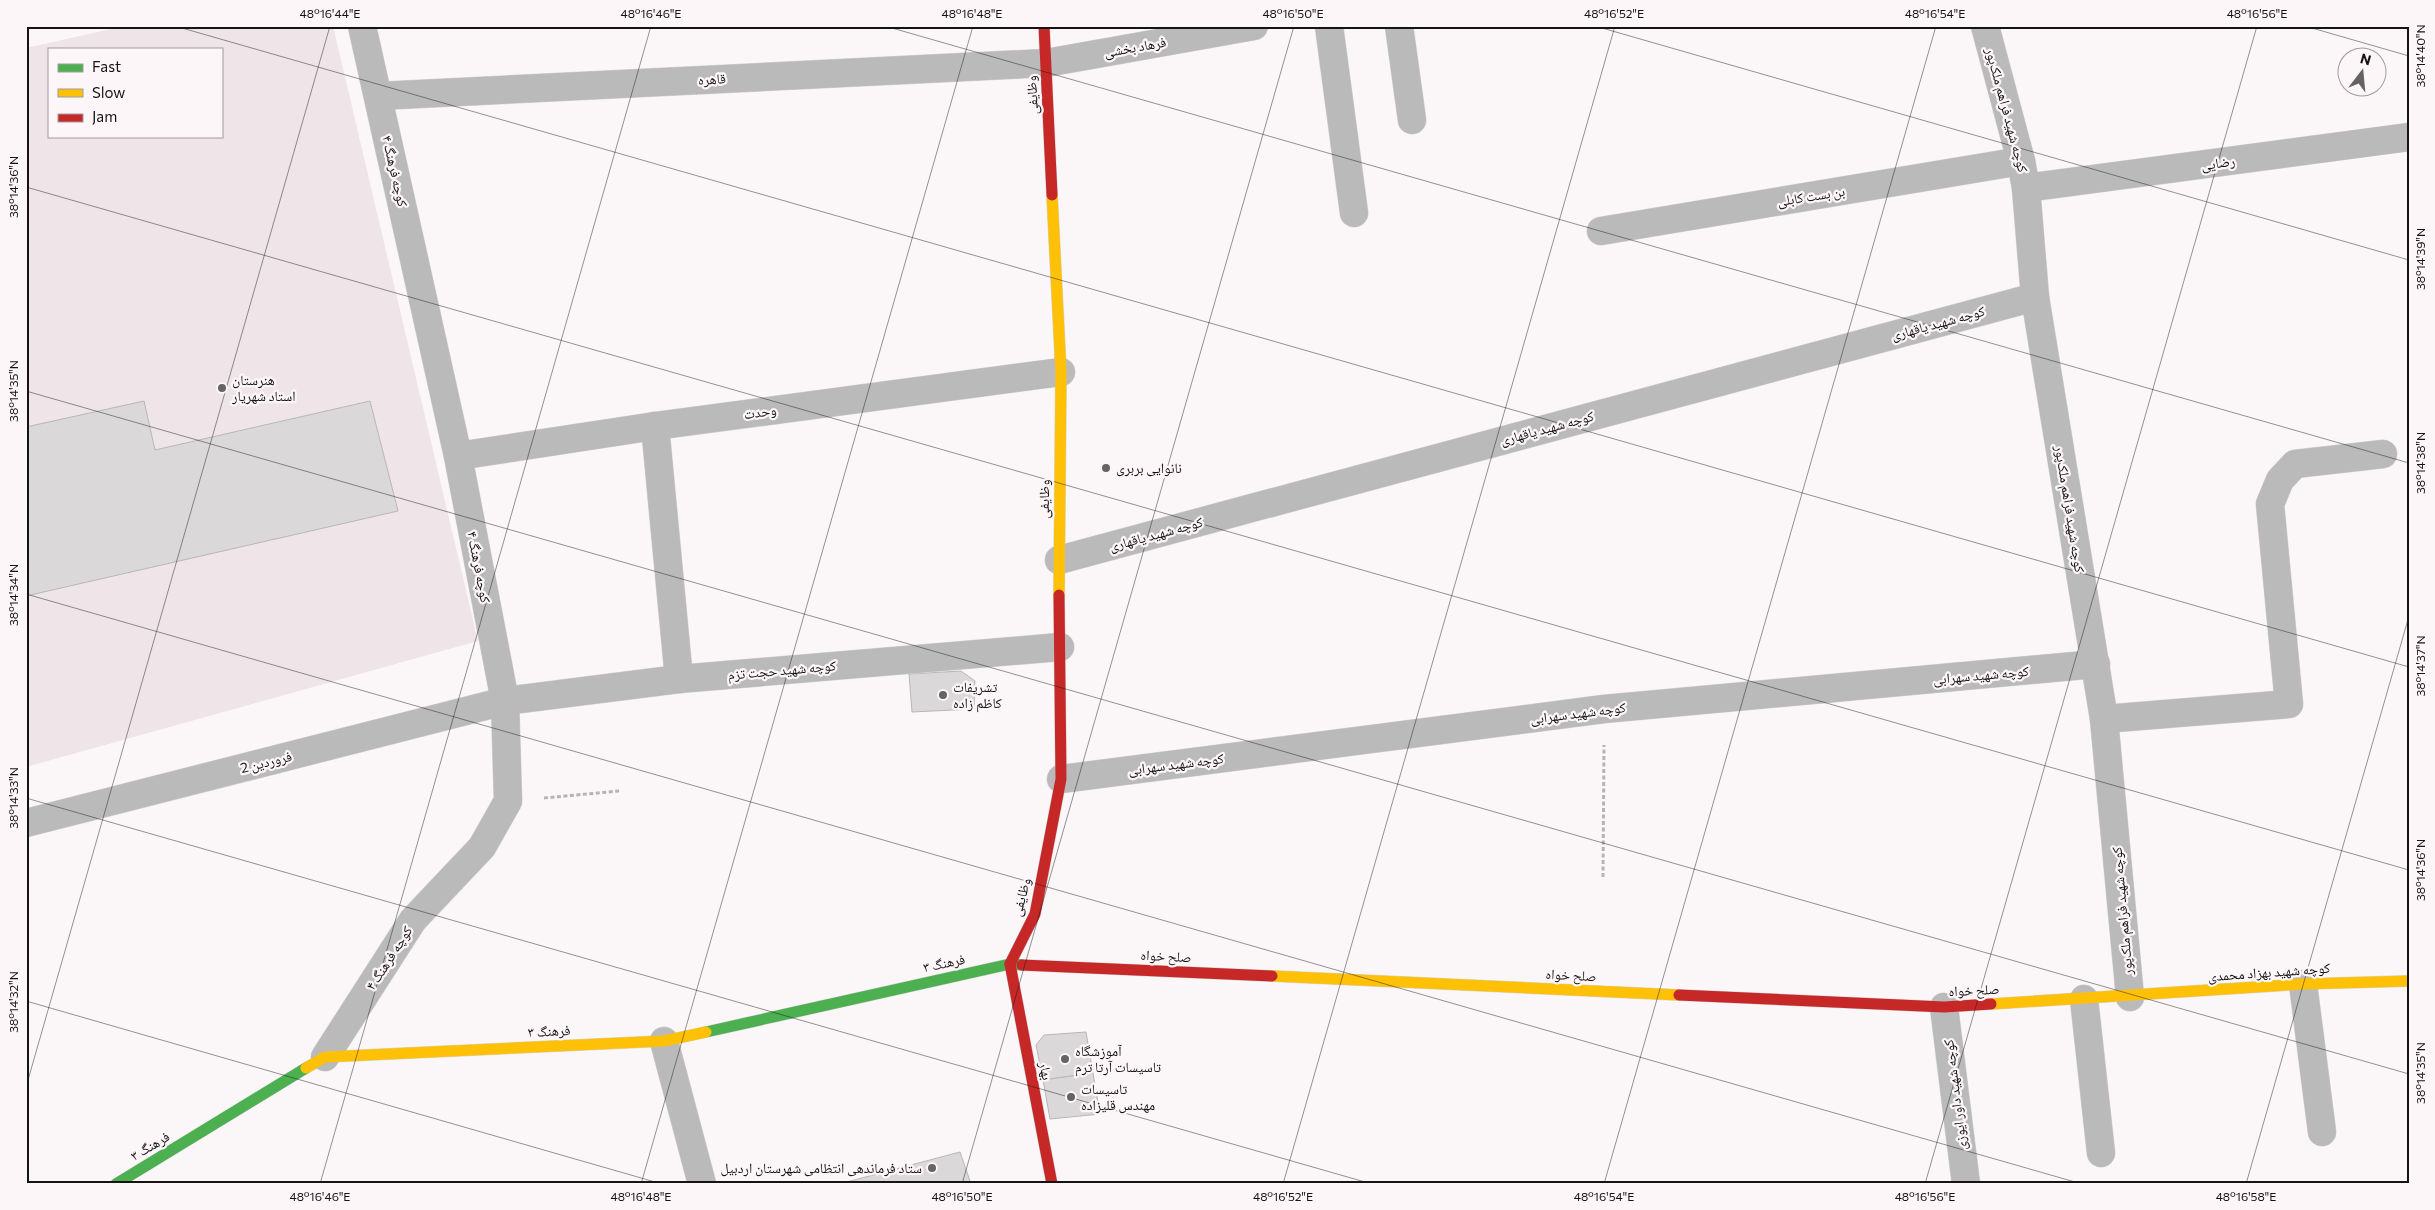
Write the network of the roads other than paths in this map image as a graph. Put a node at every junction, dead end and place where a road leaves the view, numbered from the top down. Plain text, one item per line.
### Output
1 (362, 26) edge
2 (1044, 26) edge
3 (1254, 26) edge
4 (1329, 26) edge
5 (1399, 26) edge
6 (1984, 26) edge
7 (1046, 63) junction
8 (378, 96) junction
9 (1412, 120) dead end
10 (2409, 137) edge
11 (2022, 161) junction
12 (2026, 188) junction
13 (1354, 212) dead end
14 (1601, 231) dead end
15 (2035, 297) junction
16 (1061, 372) junction
17 (655, 426) junction
18 (2383, 454) dead end
19 (458, 456) junction
20 (1059, 560) junction
21 (1060, 646) junction
22 (2096, 664) junction
23 (679, 679) junction
24 (505, 701) junction
25 (2104, 719) junction
26 (1061, 779) junction
27 (26, 822) edge
28 (1010, 964) junction
29 (2409, 980) edge
30 (2303, 984) junction
31 (2130, 997) junction
32 (2084, 999) junction
33 (1944, 1007) junction
34 (664, 1041) junction
35 (325, 1057) junction
36 (2322, 1132) dead end
37 (2101, 1153) dead end
38 (116, 1184) edge
39 (702, 1184) edge
40 (1052, 1184) edge
41 (1966, 1184) edge

1 - 8 street, کوچه فرهنگ ۴
2 - 7 street, وظایفی
3 - 7 street, فرهاد بخشی
4 - 13 street
5 - 9 street
6 - 11 street, کوچه شهید فراهم ملک‌پور
7 - 8 street, قاهره
7 - 16 street, وظایفی
8 - 19 street, کوچه فرهنگ ۴
10 - 12 street, رضایی
11 - 12 street, کوچه شهید فراهم ملک‌پور
11 - 14 street, بن بست کابلی
12 - 15 street, کوچه شهید فراهم ملک‌پور
15 - 20 street, کوچه شهید یاقهاری
15 - 22 street, کوچه شهید فراهم ملک‌پور
16 - 17 street, وحدت
16 - 20 street, وظایفی
17 - 19 street, وحدت
17 - 23 street
18 - 25 street
19 - 24 street, کوچه فرهنگ ۴
20 - 21 street, وظایفی
21 - 23 street, کوچه شهید حجت تزم
21 - 26 street, وظایفی
22 - 25 street, کوچه شهید فراهم ملک‌پور
22 - 26 street, کوچه شهید سهرابی
23 - 24 street, کوچه شهید حجت تزم
24 - 27 street, فروردین 2
24 - 35 street, کوچه فرهنگ ۴
25 - 31 street, کوچه شهید فراهم ملک‌پور
26 - 28 street, وظایفی
28 - 33 street, صلح خواه
28 - 34 street, فرهنگ ۳
28 - 40 street, بهار
29 - 30 street, کوچه شهید بهزاد محمدی
30 - 31 street, کوچه شهید بهزاد محمدی
30 - 36 street
31 - 32 street, صلح خواه
32 - 33 street, صلح خواه
32 - 37 street
33 - 41 street, کوچه شهید داور ایوزی
34 - 35 street, فرهنگ ۳
34 - 39 street
35 - 38 street, فرهنگ ۳

